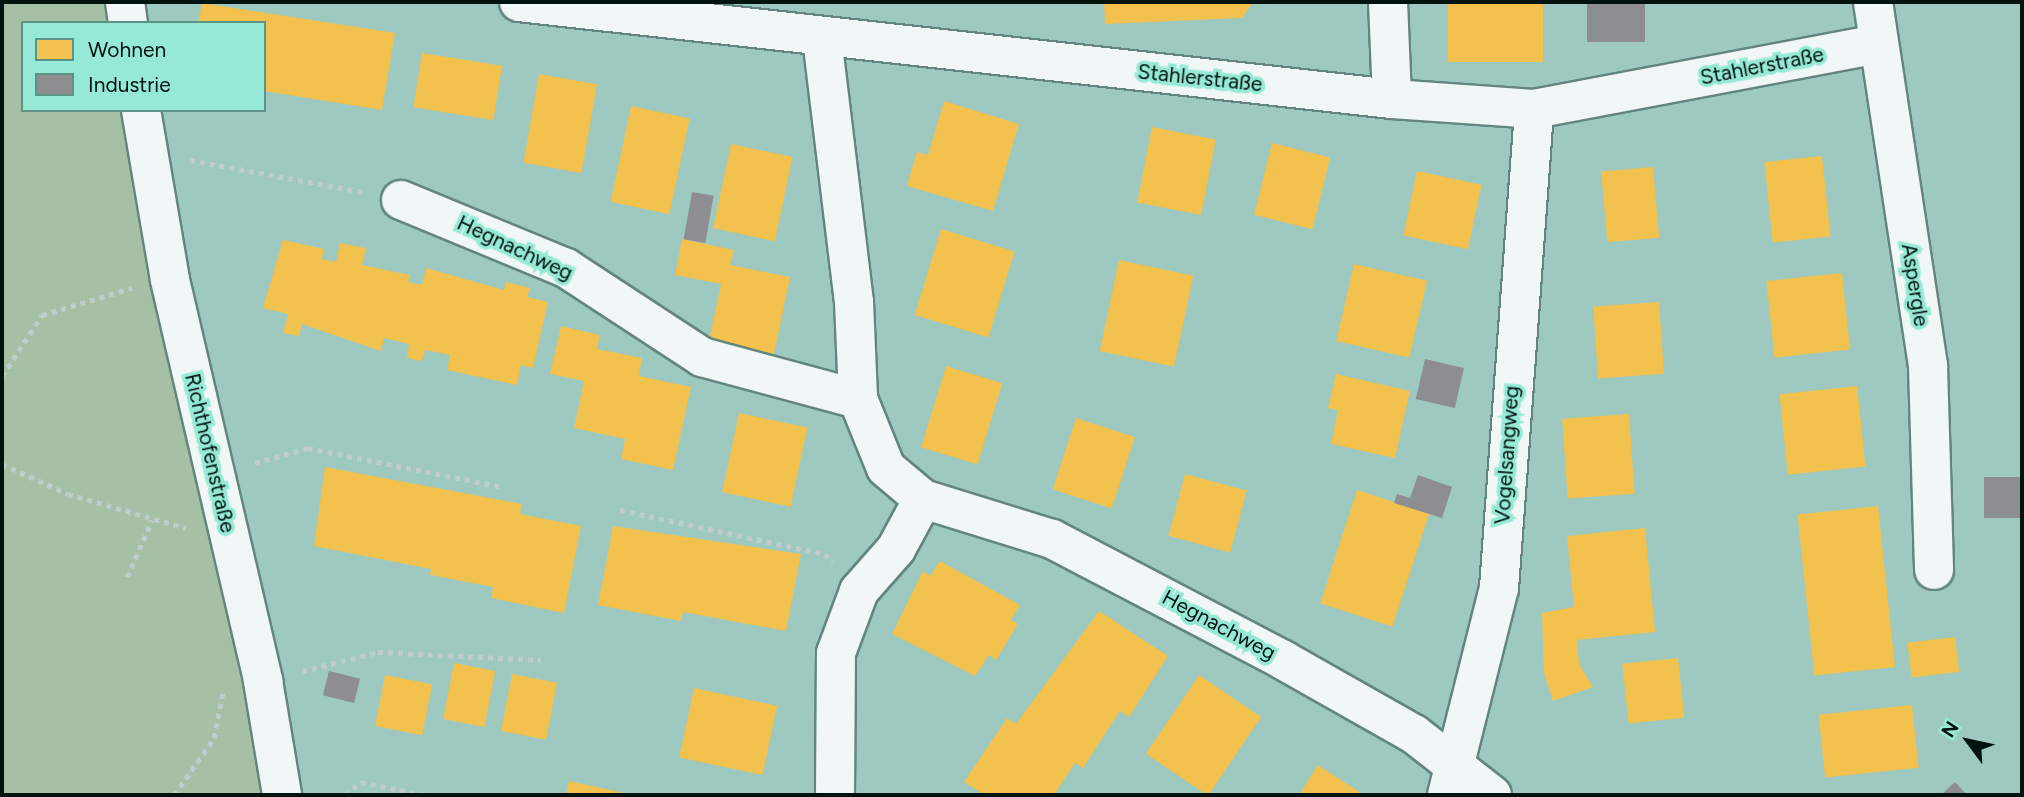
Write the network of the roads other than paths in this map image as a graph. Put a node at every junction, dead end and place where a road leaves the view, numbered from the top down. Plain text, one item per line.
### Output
1 (125, 2) edge
2 (520, 2) edge
3 (1388, 2) edge
4 (1873, 2) edge
5 (602, 9) edge
6 (128, 21) edge
7 (822, 38) junction
8 (1878, 44) junction
9 (1392, 99) junction
10 (1534, 109) junction
11 (141, 112) edge
12 (401, 200) road end
13 (858, 399) junction
14 (923, 499) junction
15 (1934, 569) dead end
16 (1452, 779) edge
17 (282, 795) edge
18 (835, 795) edge
19 (1492, 795) edge

1 - 6 street
2 - 5 street, Stahlerstraße
3 - 9 street
4 - 8 street, Aspergle
5 - 7 street, Stahlerstraße
7 - 9 street, Stahlerstraße
7 - 13 street, Hegnachweg
8 - 10 street, Stahlerstraße
8 - 15 street, Aspergle
9 - 10 street, Stahlerstraße
10 - 16 street, Vogelsangweg
11 - 17 street, Richthofenstraße
12 - 13 street, Hegnachweg
13 - 14 street, Hegnachweg
14 - 16 street, Hegnachweg
14 - 18 street
16 - 19 street, Hegnachweg

